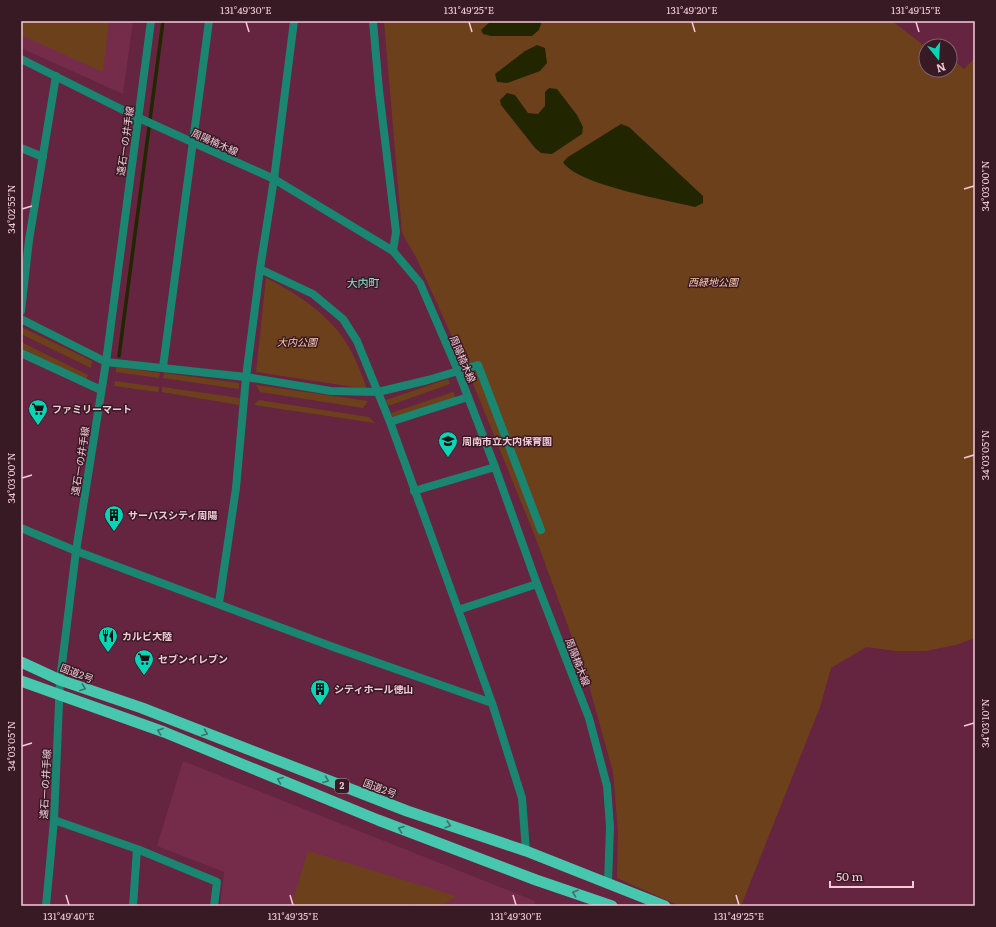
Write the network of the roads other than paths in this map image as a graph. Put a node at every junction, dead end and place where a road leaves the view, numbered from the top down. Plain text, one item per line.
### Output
1 (151, 21) edge
2 (209, 21) edge
3 (294, 21) edge
4 (373, 21) edge
5 (21, 59) edge
6 (56, 76) junction
7 (140, 119) junction
8 (192, 143) junction
9 (21, 148) edge
10 (42, 157) junction
11 (274, 179) junction
12 (21, 236) edge
13 (29, 240) junction
14 (393, 251) junction
15 (260, 269) junction
16 (21, 311) edge
17 (21, 319) edge
18 (21, 353) edge
19 (106, 362) junction
20 (163, 367) junction
21 (458, 371) junction
22 (246, 377) junction
23 (101, 390) junction
24 (378, 392) junction
25 (468, 397) junction
26 (390, 422) junction
27 (494, 467) junction
28 (414, 491) junction
29 (21, 528) edge
30 (541, 530) dead end
31 (76, 551) junction
32 (537, 584) junction
33 (219, 603) junction
34 (458, 610) junction
35 (21, 662) edge
36 (60, 680) junction
37 (21, 681) edge
38 (60, 696) junction
39 (492, 703) junction
40 (54, 820) junction
41 (137, 849) junction
42 (526, 850) junction
43 (608, 883) junction
44 (46, 906) edge
45 (133, 906) edge
46 (214, 906) edge
47 (610, 906) edge
48 (665, 906) edge

1 - 7 street, 遠石一の井手線
2 - 8 street
3 - 11 street
4 - 14 street
5 - 6 street, 周陽楠木線
6 - 7 street, 周陽楠木線
6 - 10 street
7 - 8 street, 周陽楠木線
7 - 19 street, 遠石一の井手線
8 - 11 street, 周陽楠木線
8 - 20 street
9 - 10 street
10 - 13 street
11 - 14 street, 周陽楠木線
11 - 15 street
12 - 13 street
13 - 16 street
14 - 21 street, 周陽楠木線
15 - 22 street
15 - 24 street
17 - 19 street
18 - 23 street
19 - 20 street
19 - 23 street, 遠石一の井手線
20 - 22 street
21 - 24 street
21 - 25 street, 周陽楠木線
21 - 30 street
22 - 24 street
22 - 33 street
23 - 31 street, 遠石一の井手線
24 - 26 street
25 - 26 street
25 - 27 street, 周陽楠木線
26 - 28 street
27 - 28 street
27 - 32 street, 周陽楠木線
28 - 34 street
29 - 31 street
31 - 33 street
31 - 36 street, 遠石一の井手線
32 - 34 street
32 - 43 street, 周陽楠木線
33 - 39 street
34 - 39 street
35 - 36 highway, 国道2号 / 2
36 - 38 street, 遠石一の井手線
36 -> 42 highway, 国道2号 / 2
37 - 38 highway, 2
38 - 40 street, 遠石一の井手線
47 -> 38 highway, 2
39 - 42 street
40 - 41 street
40 - 44 street, 遠石一の井手線
41 - 45 street
41 - 46 street
42 - 43 highway, 国道2号 / 2
43 - 48 highway, 国道2号 / 2

